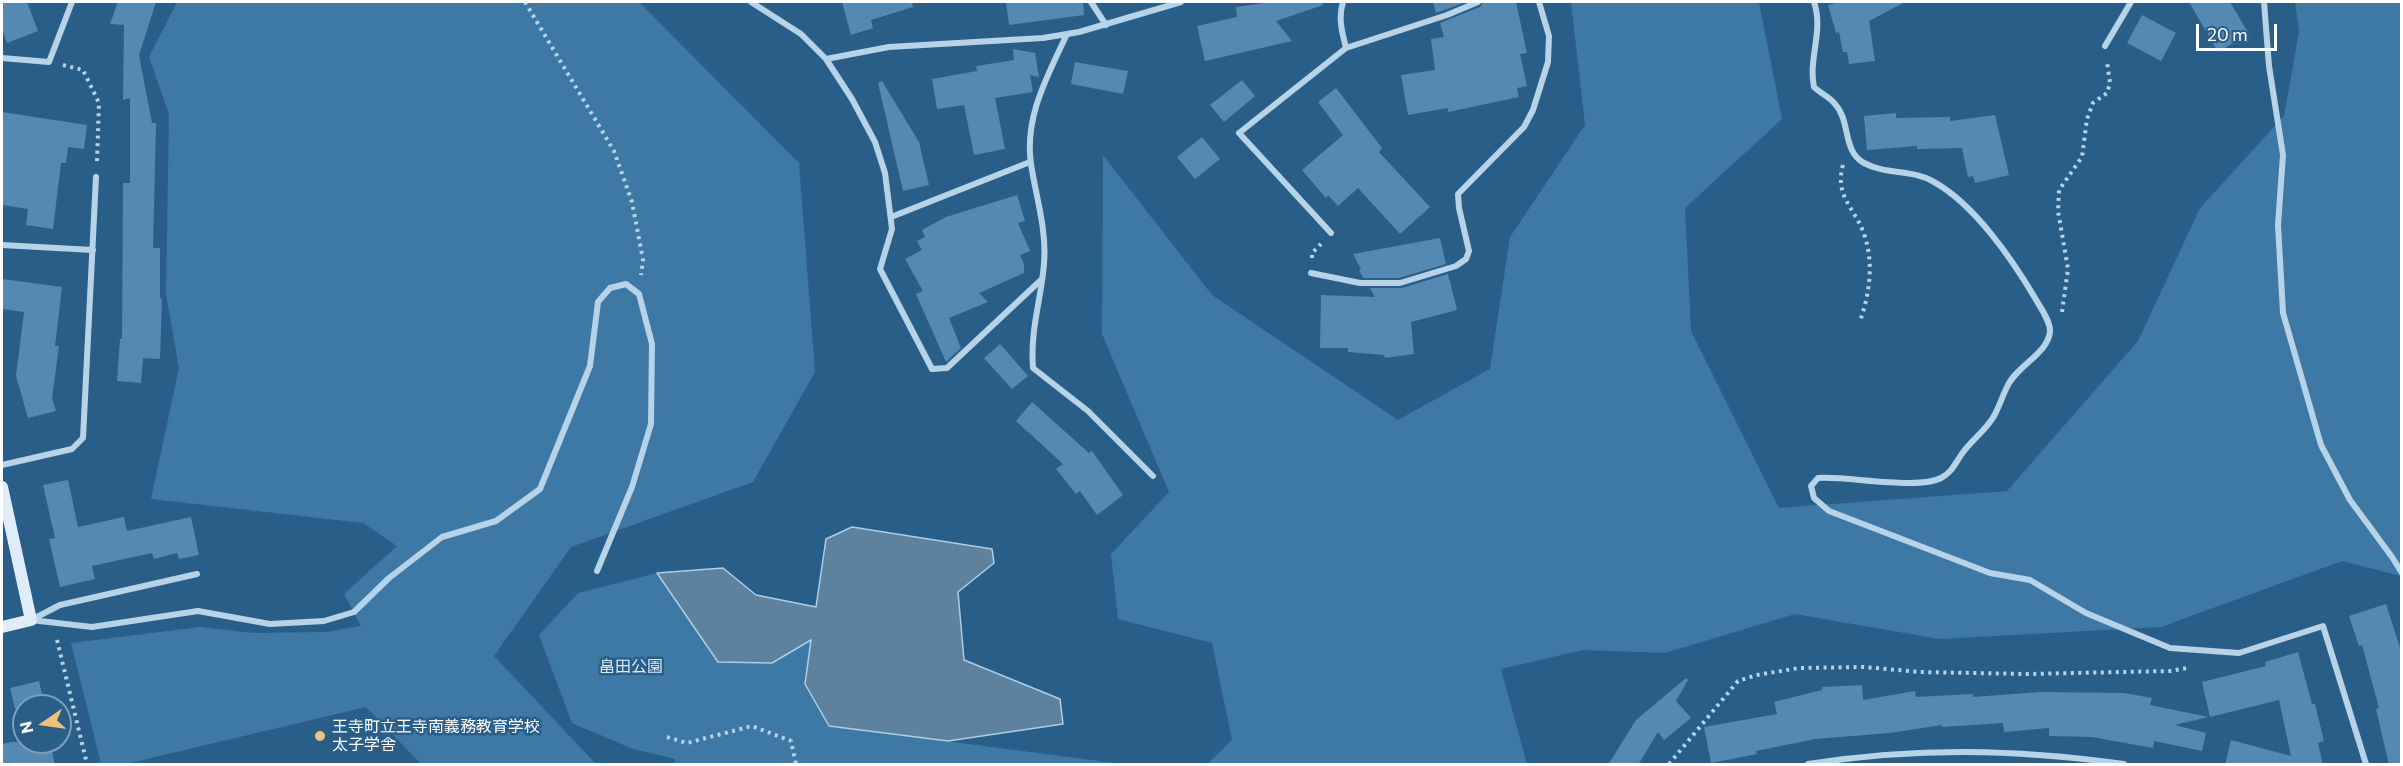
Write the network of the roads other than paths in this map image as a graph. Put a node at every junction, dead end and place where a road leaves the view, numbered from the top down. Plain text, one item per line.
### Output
1 (72, 2) edge
2 (751, 2) edge
3 (1091, 2) edge
4 (1180, 2) edge
5 (1343, 2) edge
6 (1478, 2) edge
7 (1539, 2) edge
8 (1814, 2) edge
9 (2131, 2) edge
10 (2264, 2) edge
11 (1106, 25) junction
12 (1066, 34) junction
13 (2105, 46) road end
14 (1346, 48) junction
15 (2, 58) edge
16 (826, 59) junction
17 (1030, 162) junction
18 (96, 177) road end
19 (891, 216) junction
20 (1331, 233) road end
21 (2, 244) edge
22 (93, 250) junction
23 (1311, 273) road end
24 (1042, 279) junction
25 (2, 465) edge
26 (1153, 476) dead end
27 (2, 487) edge
28 (597, 571) dead end
29 (2402, 573) edge
30 (197, 574) dead end
31 (31, 620) junction
32 (2, 627) edge
33 (1808, 765) edge
34 (2124, 765) edge
35 (2366, 765) edge

1 - 15 street
2 - 16 street
3 - 11 street
4 - 11 street
5 - 14 street
6 - 14 street
7 - 23 street
8 - 35 street
9 - 13 street
10 - 29 street
11 - 12 street
12 - 16 street
12 - 17 street
14 - 20 street
16 - 19 street
17 - 19 street
17 - 24 street
18 - 22 street
19 - 24 street
21 - 22 street
22 - 25 street
24 - 26 street
27 - 31 street
28 - 31 street
30 - 31 street
31 - 32 street
33 - 34 street

